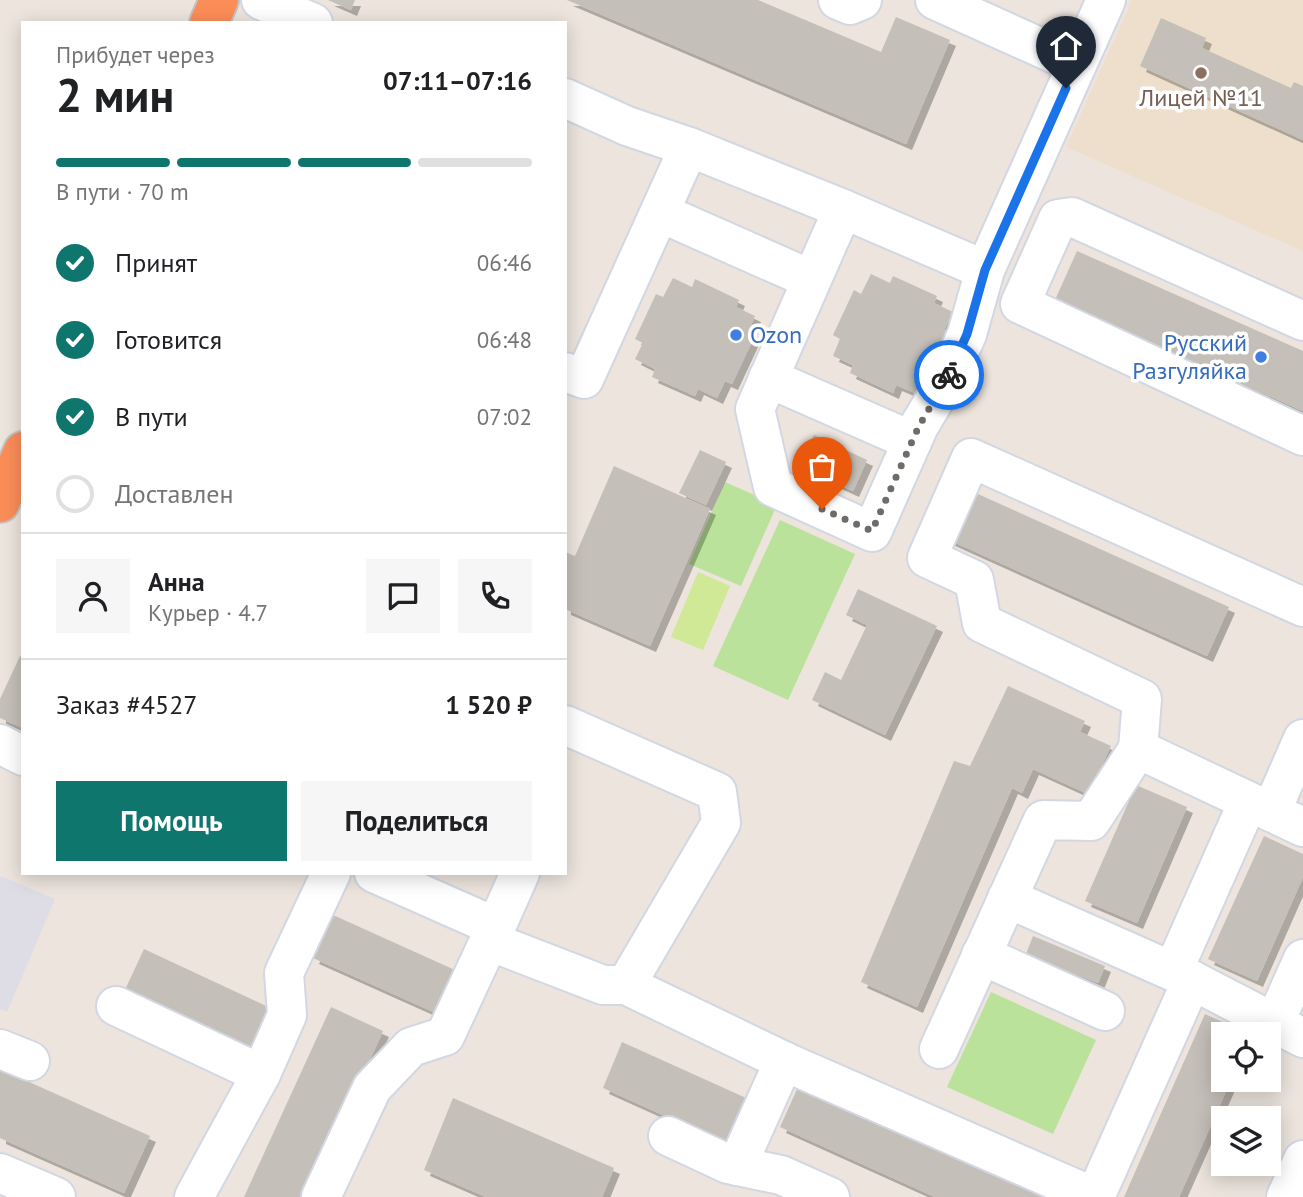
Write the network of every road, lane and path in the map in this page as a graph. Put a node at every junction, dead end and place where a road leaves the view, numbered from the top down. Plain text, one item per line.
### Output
1 (219, 0) edge
2 (261, 0) edge
3 (838, 0) edge
4 (862, 0) edge
5 (935, 0) edge
6 (1107, 0) edge
7 (210, 21) edge
8 (308, 21) edge
9 (1077, 64) junction
10 (567, 99) edge
11 (689, 147) junction
12 (843, 209) junction
13 (661, 213) junction
14 (985, 270) junction
15 (810, 279) junction
16 (1303, 321) edge
17 (567, 373) edge
18 (768, 378) junction
19 (1303, 436) edge
20 (912, 441) junction
21 (21, 456) edge
22 (0, 503) edge
23 (1303, 607) edge
24 (567, 726) edge
25 (1303, 739) edge
26 (0, 744) edge
27 (1138, 749) junction
28 (21, 755) edge
29 (1274, 814) edge
30 (330, 875) edge
31 (378, 875) edge
32 (519, 875) edge
33 (1007, 898) junction
34 (492, 934) junction
35 (981, 955) junction
36 (1303, 959) edge
37 (1182, 975) junction
38 (626, 985) junction
39 (116, 1006) dead end
40 (1105, 1011) dead end
41 (1289, 1031) edge
42 (939, 1049) dead end
43 (784, 1061) junction
44 (261, 1073) junction
45 (668, 1136) dead end
46 (1303, 1160) edge
47 (737, 1166) junction
48 (0, 1173) edge
49 (56, 1197) edge
50 (194, 1197) edge
51 (321, 1197) edge
52 (830, 1197) edge
53 (1094, 1197) edge
54 (1286, 1197) edge

1 - 7 highway
2 - 8 street
3 - 4 street
5 - 9 street
6 - 9 street
9 - 14 street
10 - 11 street
11 - 12 street
11 - 13 street
12 - 14 street
12 - 15 street
13 - 15 street
13 - 17 street
14 - 20 street
15 - 18 street
16 - 19 street
18 - 20 street
18 - 20 street
21 - 22 highway
23 - 27 street
24 - 38 street
25 - 29 street
26 - 28 street
27 - 29 street
27 - 33 street
29 - 37 street
30 - 44 street
31 - 34 street
32 - 34 street
33 - 35 street
33 - 37 street
34 - 38 street
34 - 51 street
35 - 40 street
35 - 42 street
36 - 41 street
37 - 41 street
37 - 53 street
38 - 43 street
39 - 44 street
43 - 47 street
43 - 53 street
44 - 50 street
45 - 47 street
46 - 54 street
47 - 52 street
48 - 49 street

